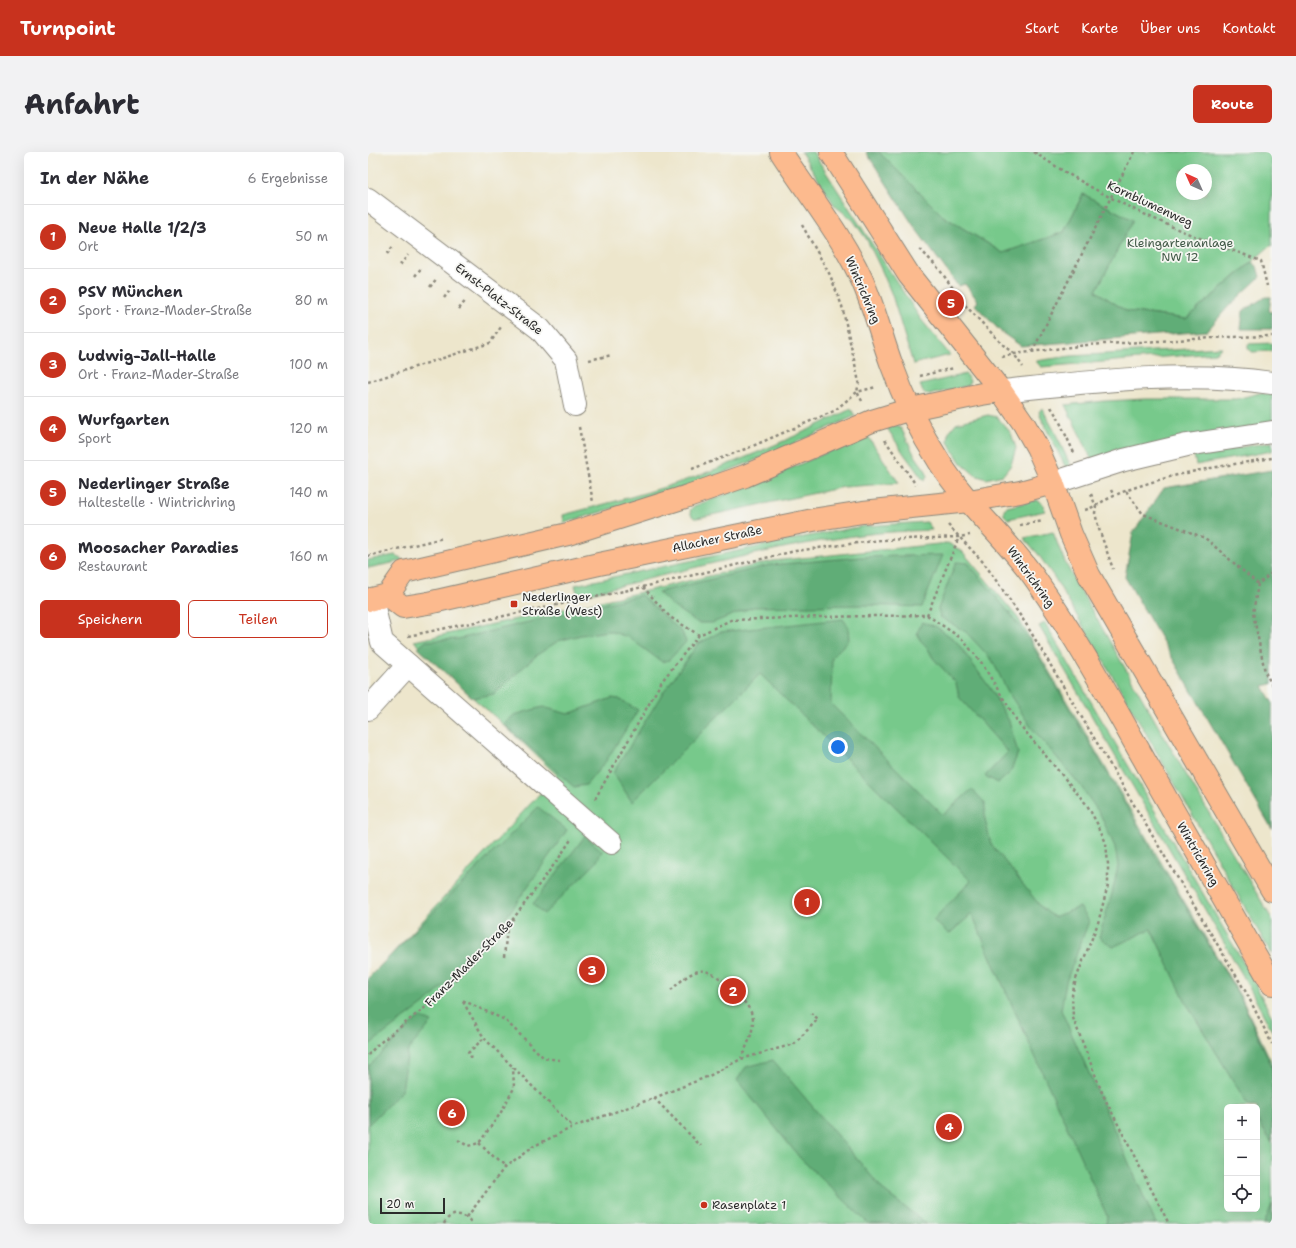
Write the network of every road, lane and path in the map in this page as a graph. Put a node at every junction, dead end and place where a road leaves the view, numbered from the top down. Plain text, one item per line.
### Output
1 (781, 152) edge
2 (831, 152) edge
3 (1034, 152) edge
4 (1134, 152) edge
5 (1111, 197) junction
6 (368, 199) edge
7 (798, 219) dead end
8 (397, 242) dead end
9 (916, 244) dead end
10 (411, 252) dead end
11 (387, 254) dead end
12 (425, 263) dead end
13 (400, 264) dead end
14 (440, 274) dead end
15 (415, 276) dead end
16 (454, 285) dead end
17 (1268, 286) dead end
18 (430, 287) dead end
19 (469, 296) dead end
20 (444, 298) dead end
21 (459, 309) dead end
22 (514, 310) junction
23 (1272, 336) edge
24 (1032, 352) junction
25 (1014, 354) junction
26 (978, 362) junction
27 (898, 381) junction
28 (368, 382) edge
29 (1272, 383) edge
30 (1039, 388) junction
31 (857, 392) junction
32 (1001, 392) junction
33 (575, 405) joint
34 (911, 409) junction
35 (872, 421) junction
36 (1272, 432) edge
37 (1272, 458) edge
38 (692, 469) dead end
39 (1083, 474) junction
40 (1053, 483) junction
41 (1111, 490) dead end
42 (1126, 491) junction
43 (1114, 496) junction
44 (600, 501) dead end
45 (969, 501) junction
46 (593, 503) junction
47 (586, 505) dead end
48 (930, 505) junction
49 (1096, 507) junction
50 (1064, 516) junction
51 (995, 530) junction
52 (959, 537) junction
53 (446, 538) dead end
54 (368, 556) edge
55 (988, 560) dead end
56 (984, 563) junction
57 (1272, 574) edge
58 (1258, 584) junction
59 (643, 587) junction
60 (575, 596) dead end
61 (376, 598) edge
62 (576, 601) junction
63 (927, 615) junction
64 (456, 621) dead end
65 (456, 626) junction
66 (699, 635) junction
67 (382, 642) junction
68 (408, 664) junction
69 (1272, 685) edge
70 (368, 709) edge
71 (584, 819) junction
72 (611, 843) dead end
73 (1272, 890) edge
74 (507, 927) junction
75 (504, 957) dead end
76 (1272, 984) edge
77 (671, 990) dead end
78 (811, 1013) dead end
79 (484, 1038) junction
80 (1272, 1044) edge
81 (368, 1055) edge
82 (472, 1058) dead end
83 (741, 1059) junction
84 (560, 1060) dead end
85 (513, 1067) junction
86 (654, 1098) junction
87 (573, 1127) junction
88 (458, 1140) dead end
89 (479, 1142) junction
90 (701, 1146) dead end
91 (504, 1168) junction
92 (467, 1217) junction
93 (444, 1224) edge
94 (472, 1224) edge
95 (1169, 1224) edge

1 - 27 main road, Wintrichring
2 - 26 main road
3 - 5 path, Kornblumenweg
4 - 5 path
5 - 17 path, Kornblumenweg
5 - 24 path
6 - 22 street, Ernst-Platz-Straße
7 - 31 path
8 - 11 path
9 - 25 path
10 - 13 path
12 - 15 path
14 - 18 path
16 - 20 path
19 - 21 path
22 - 28 path
22 - 33 street, Ernst-Platz-Straße
23 - 24 path
24 - 25 path
25 - 26 path
25 - 30 path
26 - 27 path
26 - 32 main road
27 - 31 path
27 - 34 main road, Wintrichring
29 - 30 street
30 - 32 street
30 - 39 path
31 - 35 path
31 - 38 path
32 - 34 main road
32 - 40 main road
33 - 46 path
34 - 35 main road
34 - 45 main road, Wintrichring
35 - 48 path
35 - 61 main road
36 - 39 street
37 - 42 path
39 - 40 street
39 - 49 path
40 - 45 main road, Allacher Straße
40 - 50 main road
41 - 43 path
42 - 43 path
42 - 58 path
43 - 49 path
44 - 46 path
45 - 48 main road, Allacher Straße
45 - 51 main road, Wintrichring
46 - 47 path
48 - 52 path
48 - 61 main road, Allacher Straße
49 - 50 path
50 - 51 path
50 - 73 main road
51 - 52 path
51 - 76 main road, Wintrichring
52 - 56 path
52 - 59 path
52 - 63 path
53 - 54 path
55 - 56 path
56 - 80 path
57 - 58 path
58 - 69 path
59 - 62 path
59 - 66 path
60 - 62 path
61 - 67 street
62 - 65 path
63 - 66 path
63 - 95 path
64 - 65 path
65 - 67 path
66 - 71 path, Franz-Mader-Straße
67 - 68 street
68 - 70 street
68 - 71 street
71 - 72 street
71 - 74 path, Franz-Mader-Straße
74 - 75 path
74 - 81 path, Franz-Mader-Straße
77 - 83 path
78 - 83 path
79 - 82 path
79 - 84 path
79 - 85 path
83 - 86 path
85 - 87 path
85 - 89 path
86 - 87 path
86 - 90 path
87 - 91 path
88 - 89 path
89 - 91 path
91 - 92 path
92 - 93 path
92 - 94 path

